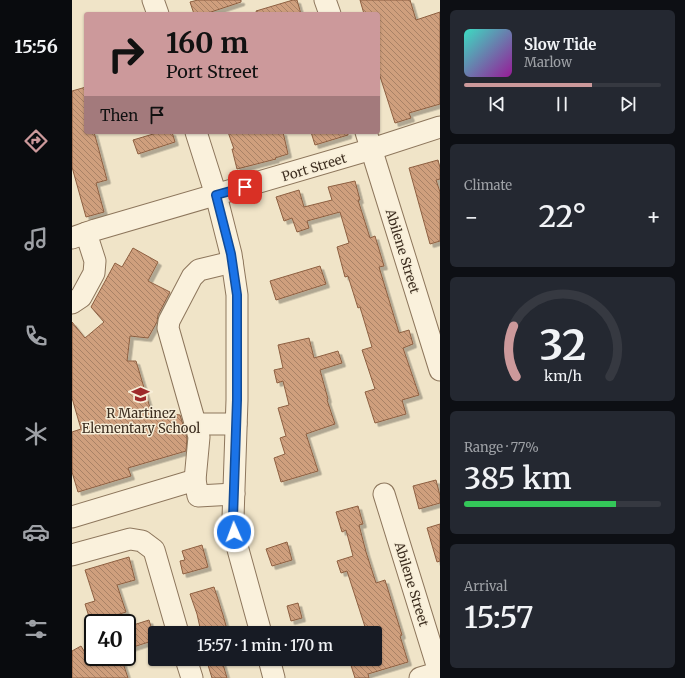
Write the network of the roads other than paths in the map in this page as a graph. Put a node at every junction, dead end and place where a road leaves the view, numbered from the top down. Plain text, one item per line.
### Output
1 (154, 0) edge
2 (326, 0) edge
3 (157, 12) edge
4 (329, 12) edge
5 (440, 127) edge
6 (197, 134) edge
7 (369, 141) edge
8 (216, 195) junction
9 (79, 236) edge
10 (232, 262) junction
11 (72, 303) edge
12 (440, 370) edge
13 (195, 424) junction
14 (236, 424) junction
15 (195, 480) junction
16 (234, 494) junction
17 (384, 494) dead end
18 (72, 517) edge
19 (72, 555) edge
20 (176, 626) edge
21 (260, 626) edge
22 (188, 666) edge
23 (271, 666) edge
24 (435, 674) edge
25 (192, 678) edge
26 (274, 678) edge

1 - 3 street
2 - 4 street
5 - 7 street, Port Street
6 - 8 street
7 - 8 street, Port Street
7 - 12 street, Abilene Street
8 - 9 street, Port Street
8 - 10 street
9 - 11 street
10 - 13 street
10 - 14 street
13 - 14 street
13 - 15 street
14 - 16 street
15 - 16 street
15 - 18 street
16 - 21 street
17 - 24 street, Abilene Street
19 - 20 street
22 - 25 street
23 - 26 street

